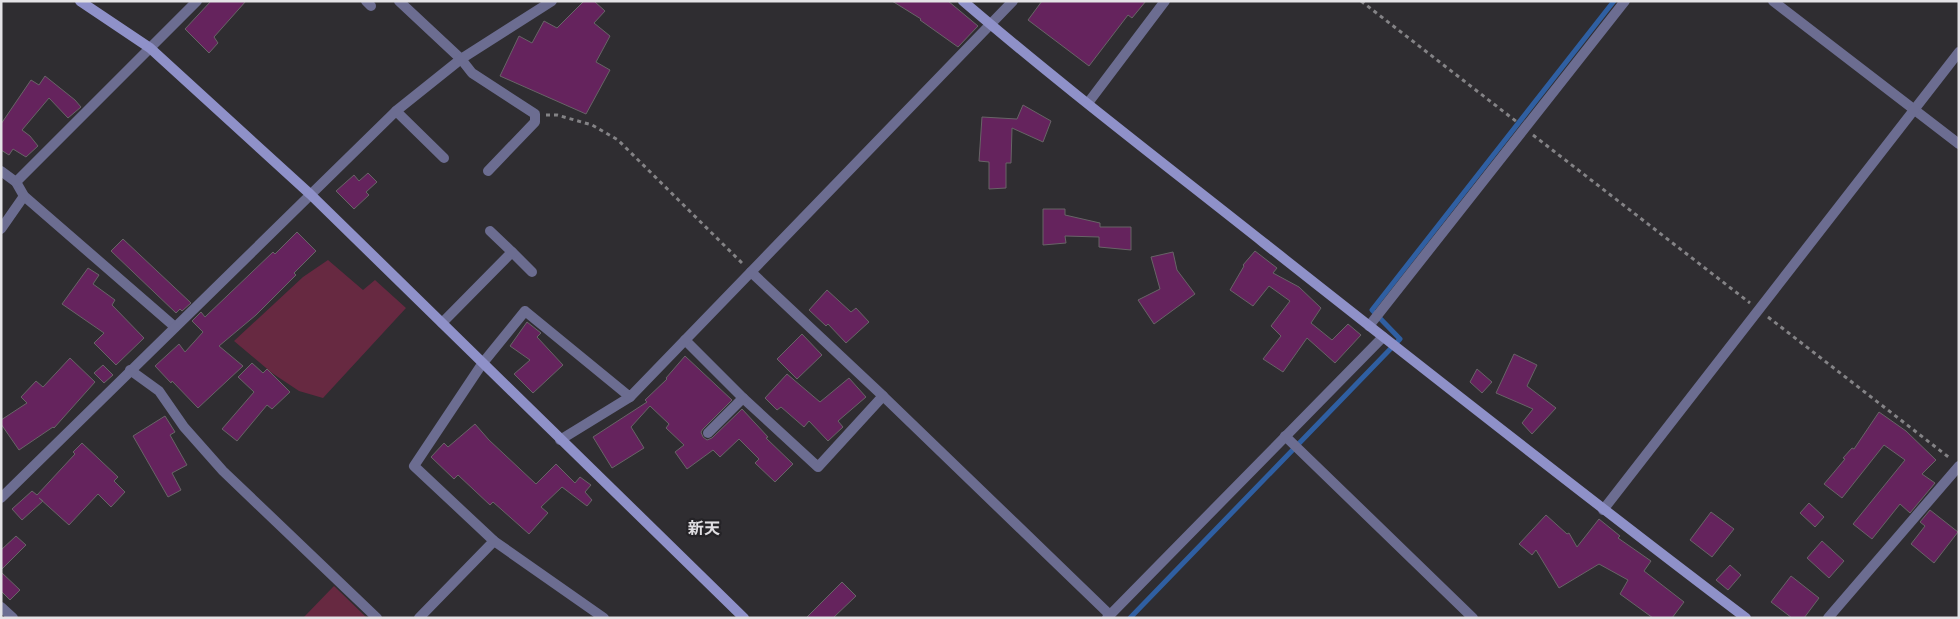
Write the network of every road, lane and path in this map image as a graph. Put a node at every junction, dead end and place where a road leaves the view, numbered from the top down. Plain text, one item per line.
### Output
1 (80, 1) edge
2 (197, 1) edge
3 (399, 1) edge
4 (552, 1) edge
5 (964, 1) edge
6 (1013, 1) edge
7 (1165, 1) edge
8 (1361, 1) edge
9 (1625, 1) edge
10 (1773, 1) edge
11 (991, 25) junction
12 (150, 48) junction
13 (1959, 52) edge
14 (461, 59) junction
15 (1088, 103) junction
16 (1914, 109) junction
17 (396, 111) junction
18 (535, 114) junction
19 (1525, 128) junction
20 (1959, 144) edge
21 (444, 158) dead end
22 (1, 171) edge
23 (488, 171) dead end
24 (16, 182) junction
25 (310, 194) junction
26 (24, 196) junction
27 (1, 229) edge
28 (490, 231) dead end
29 (512, 252) junction
30 (532, 272) dead end
31 (751, 272) junction
32 (1759, 310) junction
33 (442, 324) junction
34 (1369, 326) junction
35 (175, 327) junction
36 (1383, 337) junction
37 (684, 340) junction
38 (482, 364) junction
39 (130, 370) junction
40 (883, 396) junction
41 (630, 397) junction
42 (743, 398) junction
43 (708, 433) dead end
44 (1285, 436) junction
45 (560, 440) junction
46 (1955, 463) edge
47 (1, 498) edge
48 (1603, 510) junction
49 (494, 541) junction
50 (1, 607) edge
51 (1108, 616) edge
52 (13, 618) edge
53 (376, 618) edge
54 (419, 618) edge
55 (604, 618) edge
56 (744, 618) edge
57 (1473, 618) edge
58 (1746, 618) edge
59 (1828, 618) edge

1 - 12 street
2 - 12 street
3 - 14 street
4 - 14 street
5 - 11 street
6 - 11 street
7 - 15 street
8 - 19 path
9 - 19 street
10 - 16 street
11 - 15 street
11 - 31 street
12 - 24 street
12 - 25 street
13 - 16 street
14 - 17 street
14 - 18 street
15 - 34 street
16 - 20 street
16 - 32 street
17 - 21 street
17 - 25 street
18 - 23 street
18 - 31 path
19 - 32 path
19 - 34 street
22 - 24 street
24 - 26 street
25 - 33 street
25 - 35 street
26 - 27 street
26 - 35 street
28 - 29 street
29 - 30 street
29 - 33 street
31 - 37 street
31 - 40 street
32 - 46 path
32 - 48 street
33 - 38 street
34 - 36 street
35 - 39 street
36 - 44 street
36 - 48 street
37 - 41 street
37 - 42 street
38 - 41 street
38 - 45 street
38 - 49 street
39 - 47 street
39 - 53 street
40 - 42 street
40 - 51 street
41 - 45 street
42 - 43 street
44 - 51 street
44 - 57 street
45 - 56 street
46 - 59 street
48 - 58 street
49 - 54 street
49 - 55 street
50 - 52 street

